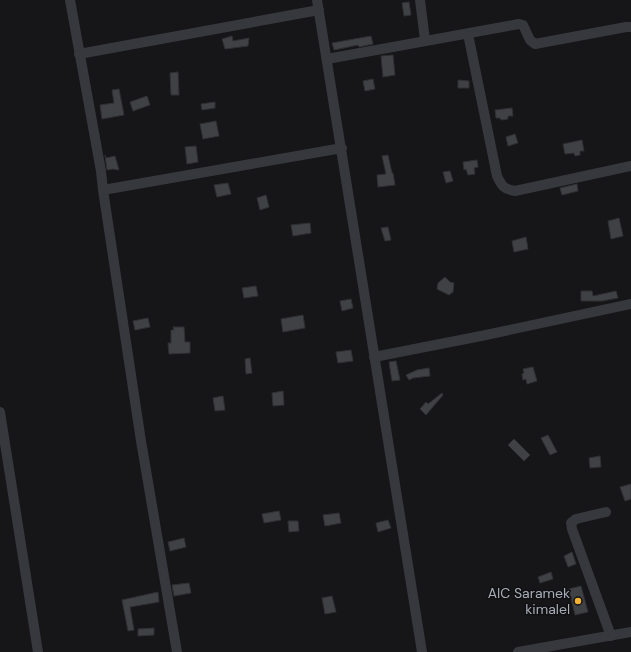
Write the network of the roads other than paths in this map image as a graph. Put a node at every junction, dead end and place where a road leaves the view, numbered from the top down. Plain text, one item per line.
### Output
1 (70, 0) edge
2 (420, 0) edge
3 (318, 5) edge
4 (631, 27) edge
5 (468, 34) junction
6 (425, 40) junction
7 (79, 54) junction
8 (327, 59) junction
9 (342, 148) junction
10 (631, 166) edge
11 (103, 190) junction
12 (631, 304) edge
13 (374, 357) junction
14 (0, 412) edge
15 (606, 512) dead end
16 (631, 632) edge
17 (611, 636) junction
18 (38, 652) edge
19 (177, 652) edge
20 (422, 652) edge
21 (518, 652) edge

1 - 7 street
2 - 6 street
3 - 7 street
3 - 8 street
4 - 5 street
5 - 6 street
5 - 10 street
6 - 8 street
7 - 11 street
8 - 9 street
9 - 11 street
9 - 13 street
11 - 19 street
12 - 13 street
13 - 20 street
14 - 18 street
15 - 17 street
16 - 17 street
17 - 21 street

